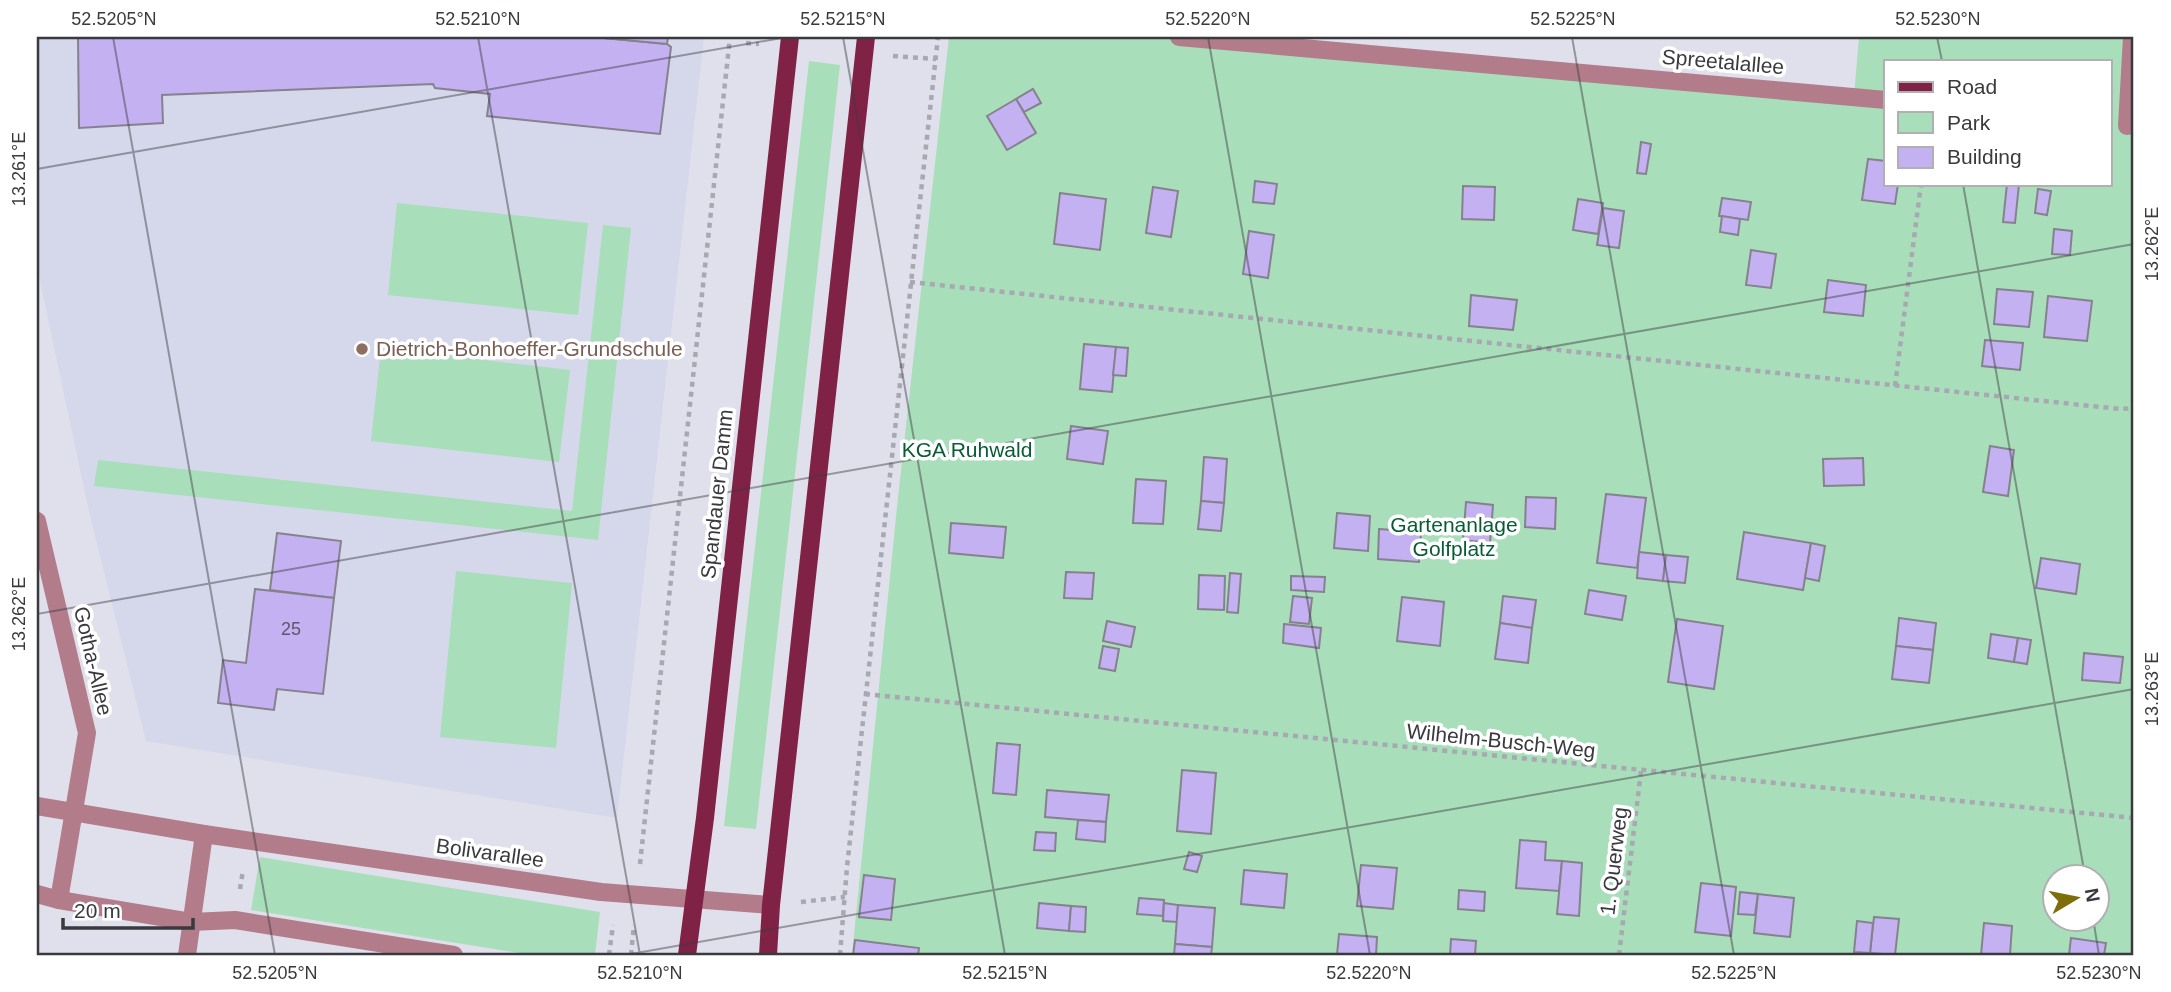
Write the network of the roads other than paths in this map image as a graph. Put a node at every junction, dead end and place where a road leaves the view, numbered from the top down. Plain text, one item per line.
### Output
1 (790, 37) edge
2 (866, 37) edge
3 (1179, 37) edge
4 (2132, 37) edge
5 (1884, 100) edge
6 (2124, 126) edge
7 (37, 521) edge
8 (37, 806) edge
9 (75, 812) junction
10 (204, 834) junction
11 (37, 894) edge
12 (694, 899) junction
13 (59, 900) junction
14 (771, 905) junction
15 (191, 922) junction
16 (187, 955) edge
17 (454, 955) edge
18 (687, 955) edge
19 (768, 955) edge

1 - 12 main road, Spandauer Damm
2 - 14 main road
3 - 5 street, Spreetalallee
4 - 6 street
7 - 9 street, Gotha-Allee
8 - 9 street, Bolivarallee
9 - 10 street, Bolivarallee
9 - 13 street
10 - 12 street, Bolivarallee
10 - 15 street
11 - 13 street
12 - 14 street, Bolivarallee
12 - 18 main road, Spandauer Damm
13 - 15 street
14 - 19 main road
15 - 16 street
15 - 17 street

